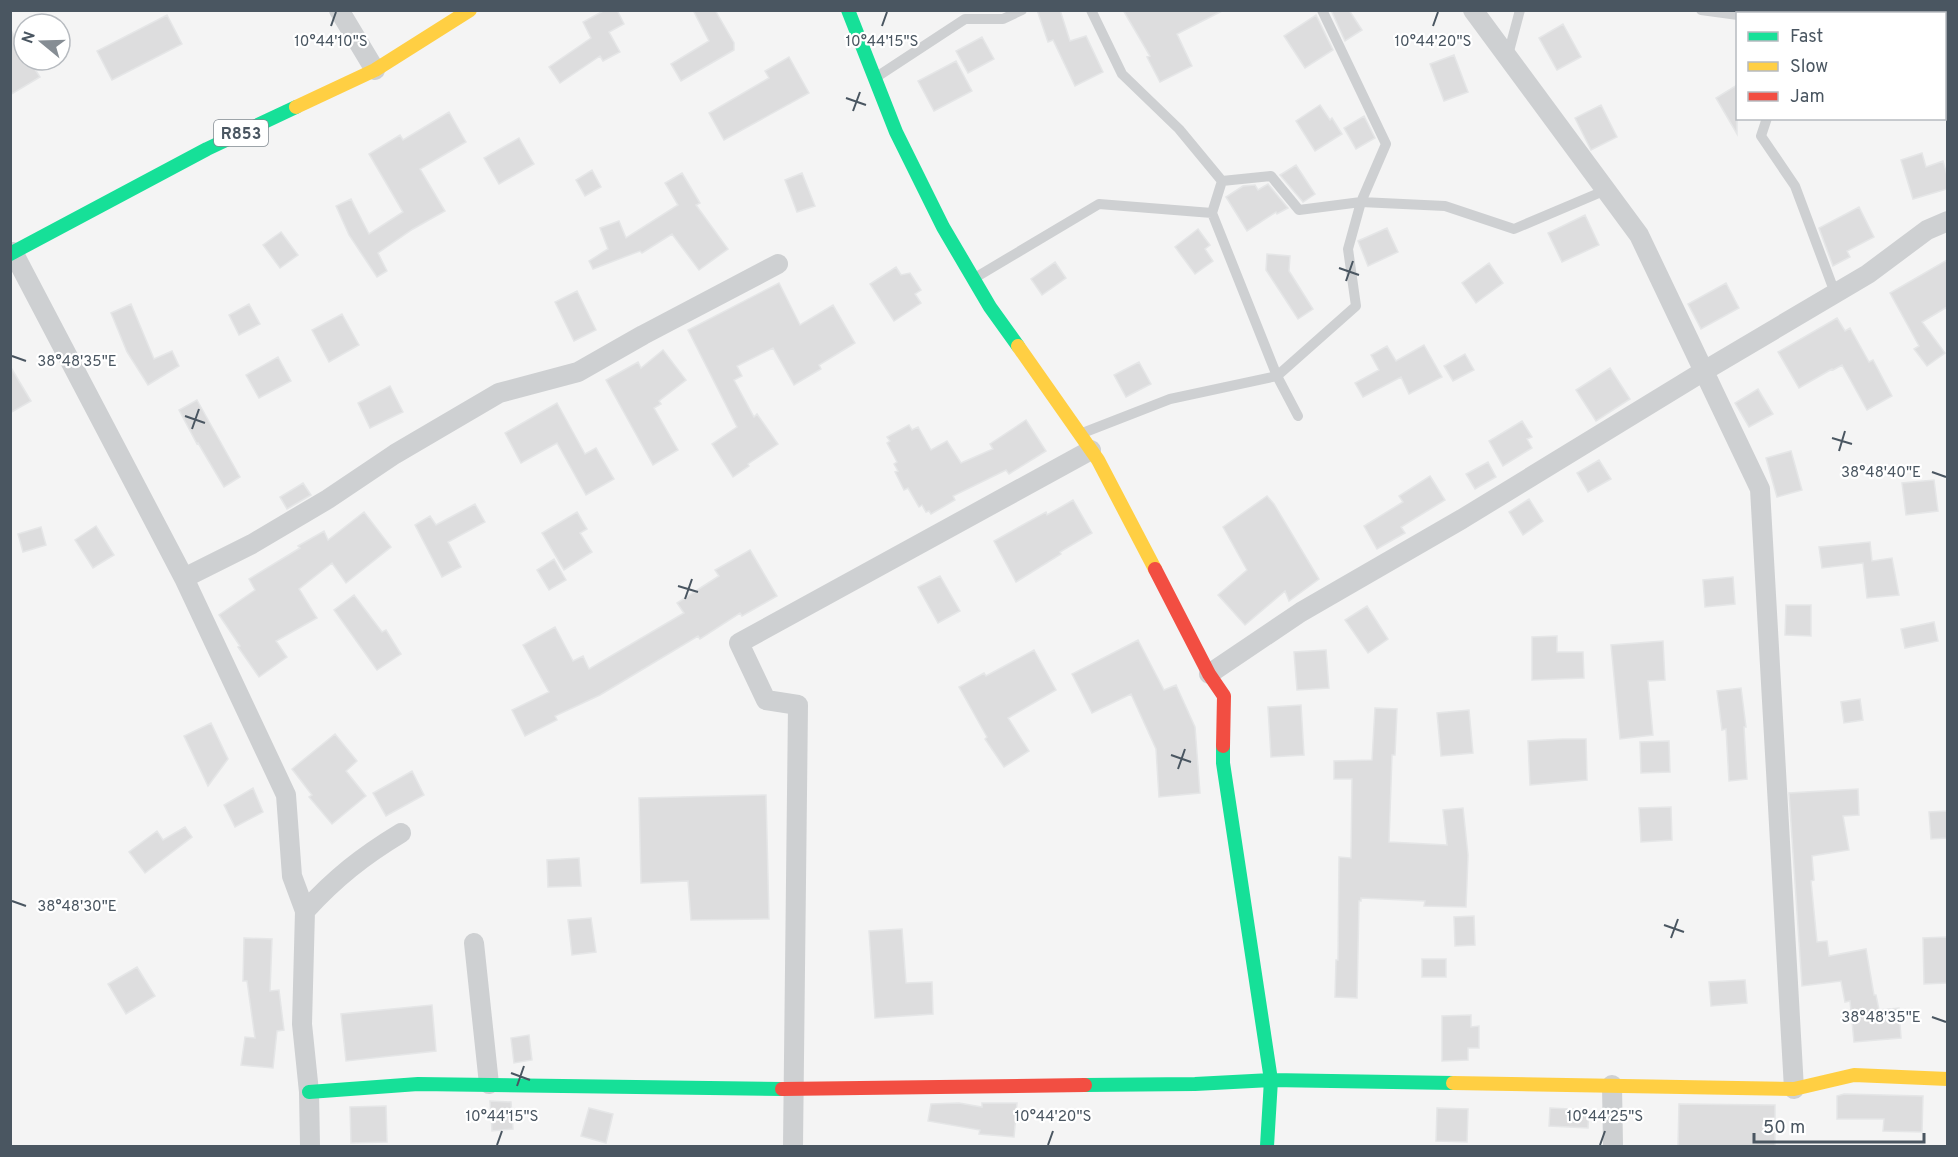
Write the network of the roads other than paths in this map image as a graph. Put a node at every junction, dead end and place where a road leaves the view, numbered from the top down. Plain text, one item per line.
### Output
1 (339, 10) edge
2 (470, 10) edge
3 (848, 10) edge
4 (1022, 10) edge
5 (1091, 10) edge
6 (1322, 10) edge
7 (1473, 10) edge
8 (1520, 10) edge
9 (1701, 10) edge
10 (1736, 15) edge
11 (1508, 55) junction
12 (375, 70) junction
13 (875, 78) junction
14 (1766, 120) edge
15 (1222, 181) junction
16 (1606, 190) junction
17 (1361, 202) junction
18 (1212, 213) junction
19 (1947, 221) edge
20 (12, 253) edge
21 (778, 264) dead end
22 (973, 279) junction
23 (1835, 293) junction
24 (1704, 370) junction
25 (1277, 375) junction
26 (1298, 416) dead end
27 (1085, 442) junction
28 (184, 578) junction
29 (1209, 674) junction
30 (401, 832) dead end
31 (305, 911) junction
32 (474, 943) dead end
33 (1947, 1079) edge
34 (1271, 1080) junction
35 (489, 1084) junction
36 (1612, 1085) junction
37 (795, 1089) junction
38 (1794, 1089) junction
39 (309, 1092) junction
40 (310, 1146) edge
41 (793, 1146) edge
42 (1267, 1146) edge
43 (1613, 1146) edge

1 - 12 street
2 - 12 street, R853
3 - 13 street
4 - 13 lane
5 - 15 lane
6 - 17 lane
7 - 11 street
8 - 11 lane
9 - 10 lane
11 - 16 street
12 - 20 street, R853
13 - 22 street
14 - 23 lane
15 - 17 lane
15 - 18 lane
16 - 17 lane
16 - 24 street
17 - 25 lane
18 - 22 lane
18 - 25 lane
19 - 23 street
20 - 28 street
21 - 28 street
22 - 27 street
23 - 24 street
24 - 29 street
24 - 38 street
25 - 26 lane
25 - 27 lane
27 - 29 street
27 - 37 street
28 - 31 street
29 - 34 street
30 - 31 street
31 - 39 street
32 - 35 street
33 - 38 street
34 - 36 street
34 - 37 street
34 - 42 street
35 - 37 street
35 - 39 street
36 - 38 street
36 - 43 street
37 - 41 street
39 - 40 street

